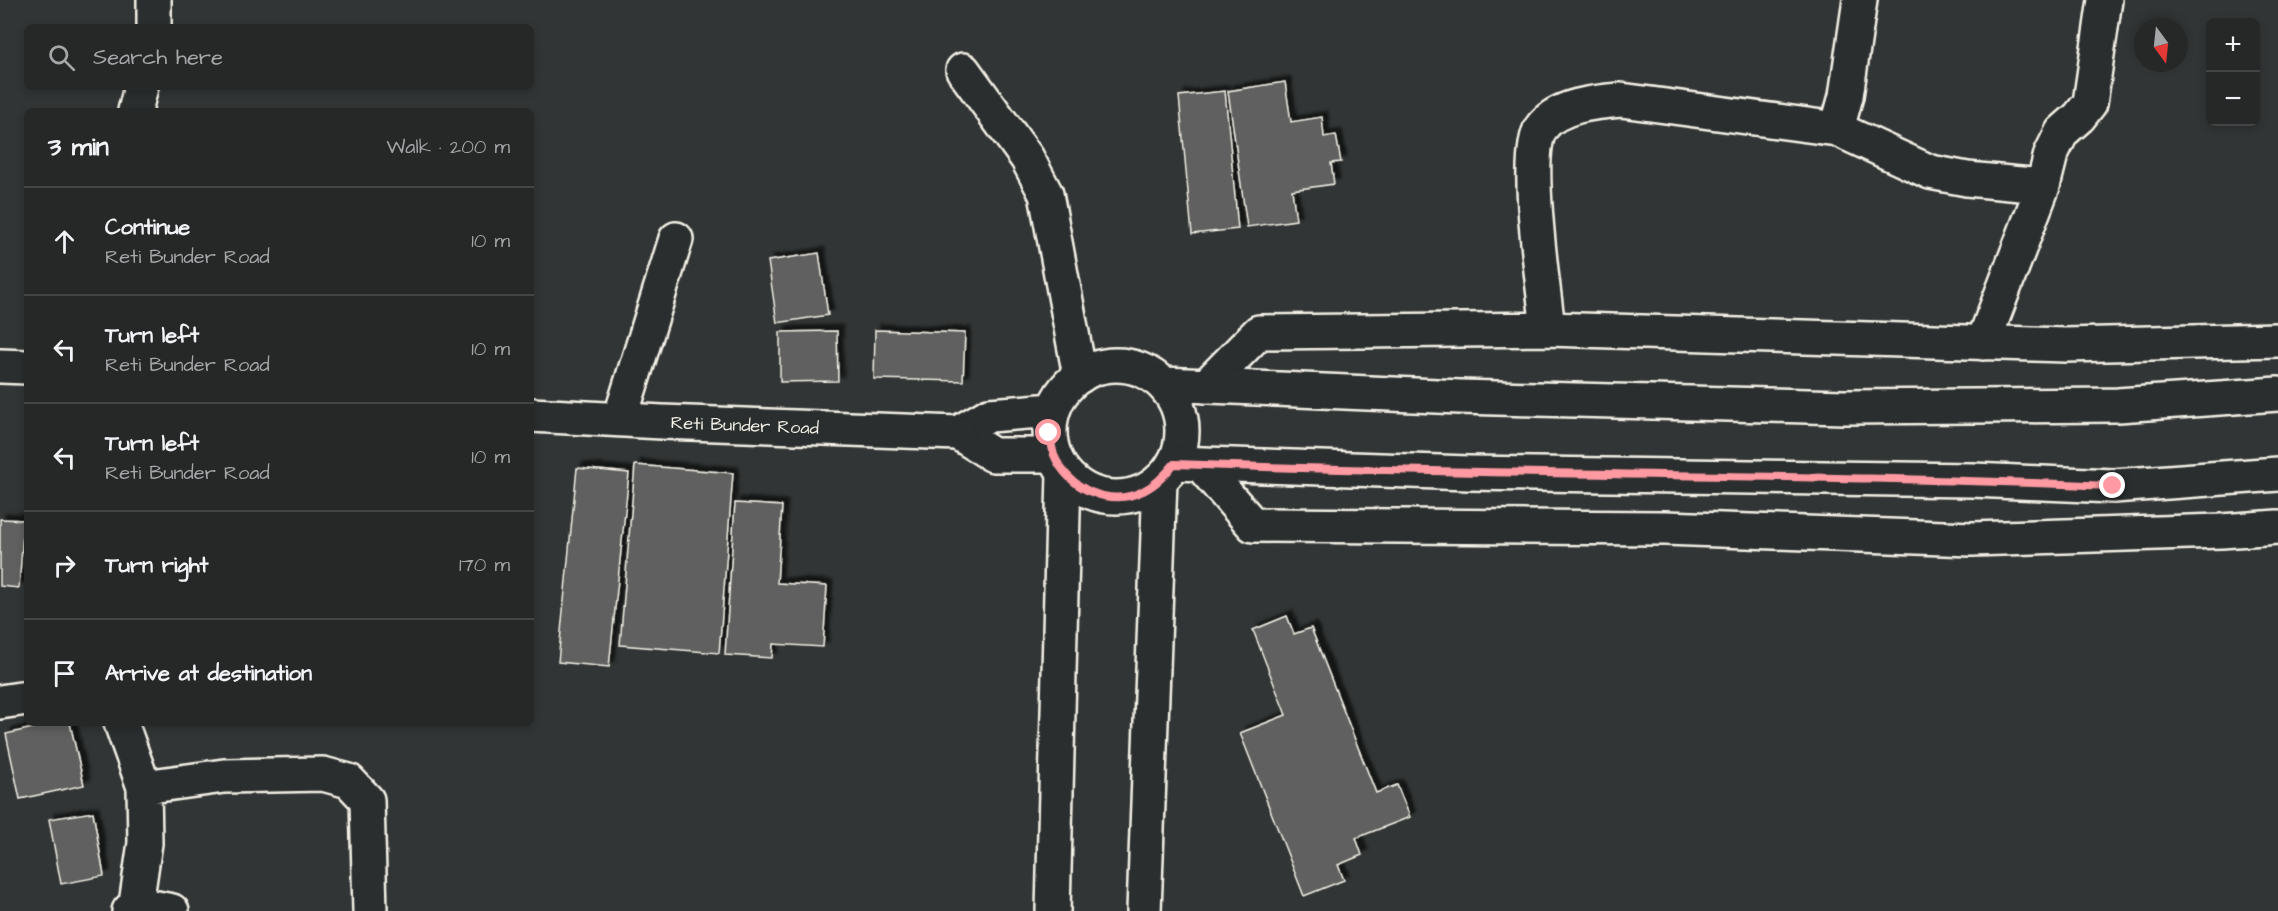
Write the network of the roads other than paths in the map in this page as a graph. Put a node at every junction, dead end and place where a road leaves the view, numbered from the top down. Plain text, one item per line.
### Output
1 (154, 0) edge
2 (1860, 0) edge
3 (2105, 0) edge
4 (154, 24) edge
5 (963, 70) dead end
6 (140, 90) edge
7 (136, 108) edge
8 (1838, 129) junction
9 (2043, 186) junction
10 (676, 239) dead end
11 (1548, 329) junction
12 (2278, 340) edge
13 (1983, 343) junction
14 (0, 366) edge
15 (24, 368) edge
16 (1080, 376) junction
17 (1163, 384) junction
18 (1206, 386) junction
19 (2278, 394) edge
20 (1053, 410) junction
21 (534, 415) edge
22 (620, 419) junction
23 (958, 433) junction
24 (1059, 464) junction
25 (1178, 469) junction
26 (2278, 474) edge
27 (2278, 527) edge
28 (24, 698) edge
29 (0, 702) edge
30 (122, 726) edge
31 (144, 787) junction
32 (132, 908) edge
33 (172, 911) edge
34 (370, 911) edge
35 (1053, 911) edge
36 (1144, 911) edge

1 - 4 street
2 - 8 street
3 - 9 street
5 - 16 street
6 - 7 street
8 - 9 street
8 - 11 street
9 - 13 street
10 - 22 street
11 - 13 street
11 - 18 street
12 - 13 street
14 - 15 street
16 - 17 street
16 - 20 street
17 - 18 street
17 - 25 street
18 - 19 street
20 - 23 street
20 - 24 street
21 - 22 street, Reti Bunder Road
22 - 23 street, Reti Bunder Road
23 - 24 street
24 - 25 street
24 - 35 street
25 - 26 street
25 - 27 street
25 - 36 street
28 - 29 street
30 - 31 street
31 - 32 street
31 - 34 street
32 - 33 street

